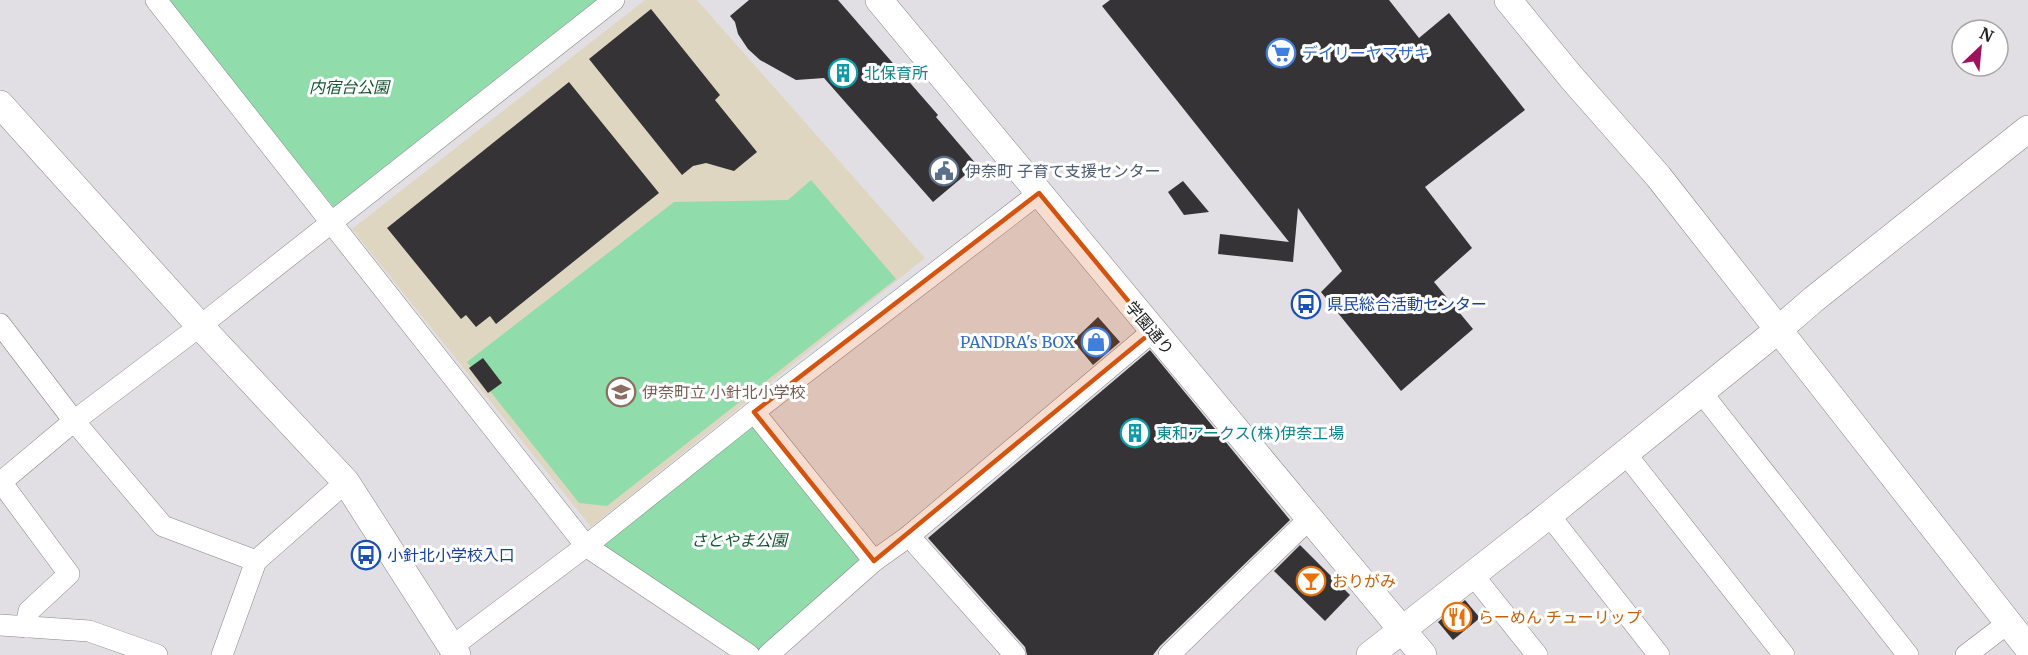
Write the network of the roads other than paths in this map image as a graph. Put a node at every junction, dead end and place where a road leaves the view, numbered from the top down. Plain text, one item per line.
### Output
1 (156, 0) edge
2 (614, 0) edge
3 (879, 0) edge
4 (1508, 0) edge
5 (0, 104) edge
6 (2028, 129) edge
7 (1039, 193) junction
8 (332, 222) junction
9 (0, 324) edge
10 (200, 326) junction
11 (1778, 330) junction
12 (1153, 331) junction
13 (1701, 392) junction
14 (754, 412) junction
15 (74, 421) junction
16 (1625, 453) junction
17 (346, 482) junction
18 (1, 483) edge
19 (1549, 515) junction
20 (1309, 519) junction
21 (909, 536) junction
22 (586, 546) junction
23 (256, 561) junction
24 (874, 561) junction
25 (1473, 575) junction
26 (2008, 623) junction
27 (0, 625) edge
28 (26, 627) junction
29 (1401, 630) junction
30 (2028, 648) edge
31 (455, 650) edge
32 (1779, 653) edge
33 (158, 655) edge
34 (222, 655) edge
35 (749, 655) edge
36 (768, 655) edge
37 (1015, 655) edge
38 (1168, 655) edge
39 (1370, 655) edge
40 (1423, 655) edge
41 (1537, 655) edge
42 (1659, 655) edge
43 (1908, 655) edge
44 (1966, 655) edge

1 - 8 street
2 - 8 street
3 - 7 street, 学園通り
4 - 11 street
5 - 10 street
6 - 11 street
7 - 12 street, 学園通り
7 - 14 street
8 - 10 street
8 - 22 street
9 - 15 street
10 - 15 street
10 - 17 street
11 - 13 street
11 - 26 street
12 - 20 street, 学園通り
12 - 21 street
13 - 16 street
13 - 43 street
14 - 22 street
14 - 24 street
15 - 18 street
15 - 23 street
16 - 19 street
16 - 32 street
17 - 23 street
17 - 31 street
18 - 28 street
19 - 25 street
19 - 42 street
20 - 29 street, 学園通り
20 - 38 street
21 - 24 street
21 - 37 street
22 - 31 street
22 - 35 street
23 - 34 street
24 - 36 street
25 - 29 street
25 - 41 street
26 - 30 street
26 - 44 street
27 - 28 street
28 - 33 street
29 - 39 street
29 - 40 street, 学園通り

